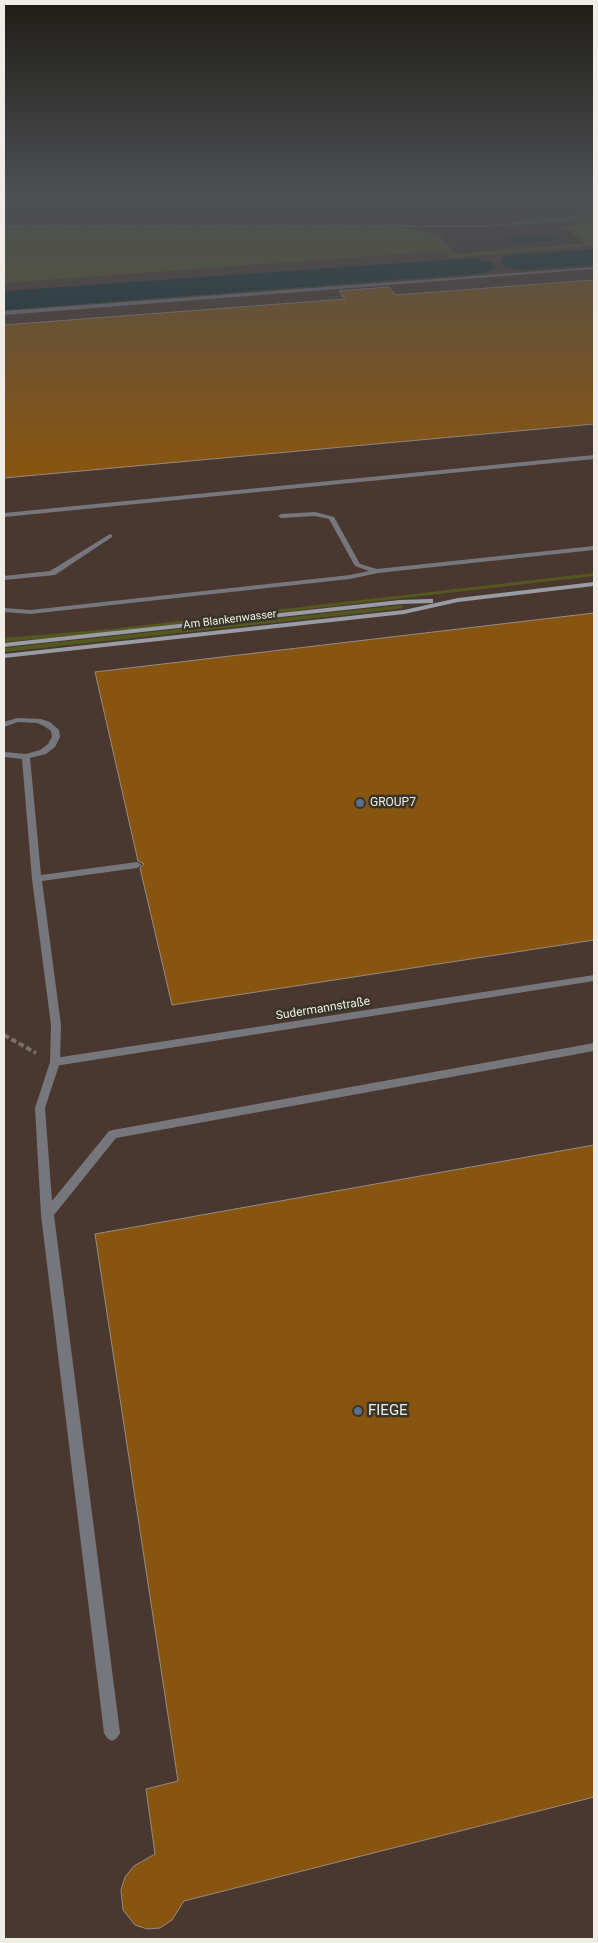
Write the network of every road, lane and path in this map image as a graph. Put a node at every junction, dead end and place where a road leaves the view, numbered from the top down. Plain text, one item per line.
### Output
1 (349, 287) edge
2 (4, 313) edge
3 (594, 457) edge
4 (4, 515) edge
5 (281, 516) dead end
6 (110, 536) dead end
7 (594, 548) edge
8 (378, 571) junction
9 (4, 578) edge
10 (594, 584) edge
11 (458, 600) junction
12 (4, 610) edge
13 (4, 645) edge
14 (4, 656) edge
15 (4, 725) edge
16 (4, 755) edge
17 (26, 756) junction
18 (137, 865) dead end
19 (37, 879) junction
20 (594, 978) edge
21 (4, 1034) edge
22 (594, 1047) edge
23 (55, 1062) junction
24 (47, 1215) junction
25 (112, 1733) dead end

1 - 2 street
3 - 4 street
5 - 8 street
6 - 9 street
7 - 8 street
8 - 12 street
10 - 11 street, Am Blankenwasser
11 - 13 street, Am Blankenwasser
11 - 14 street, Am Blankenwasser
15 - 17 street
16 - 17 street
17 - 19 street
18 - 19 street
19 - 23 street
20 - 23 street, Sudermannstraße
21 - 23 path
22 - 24 street
23 - 24 street
24 - 25 street

